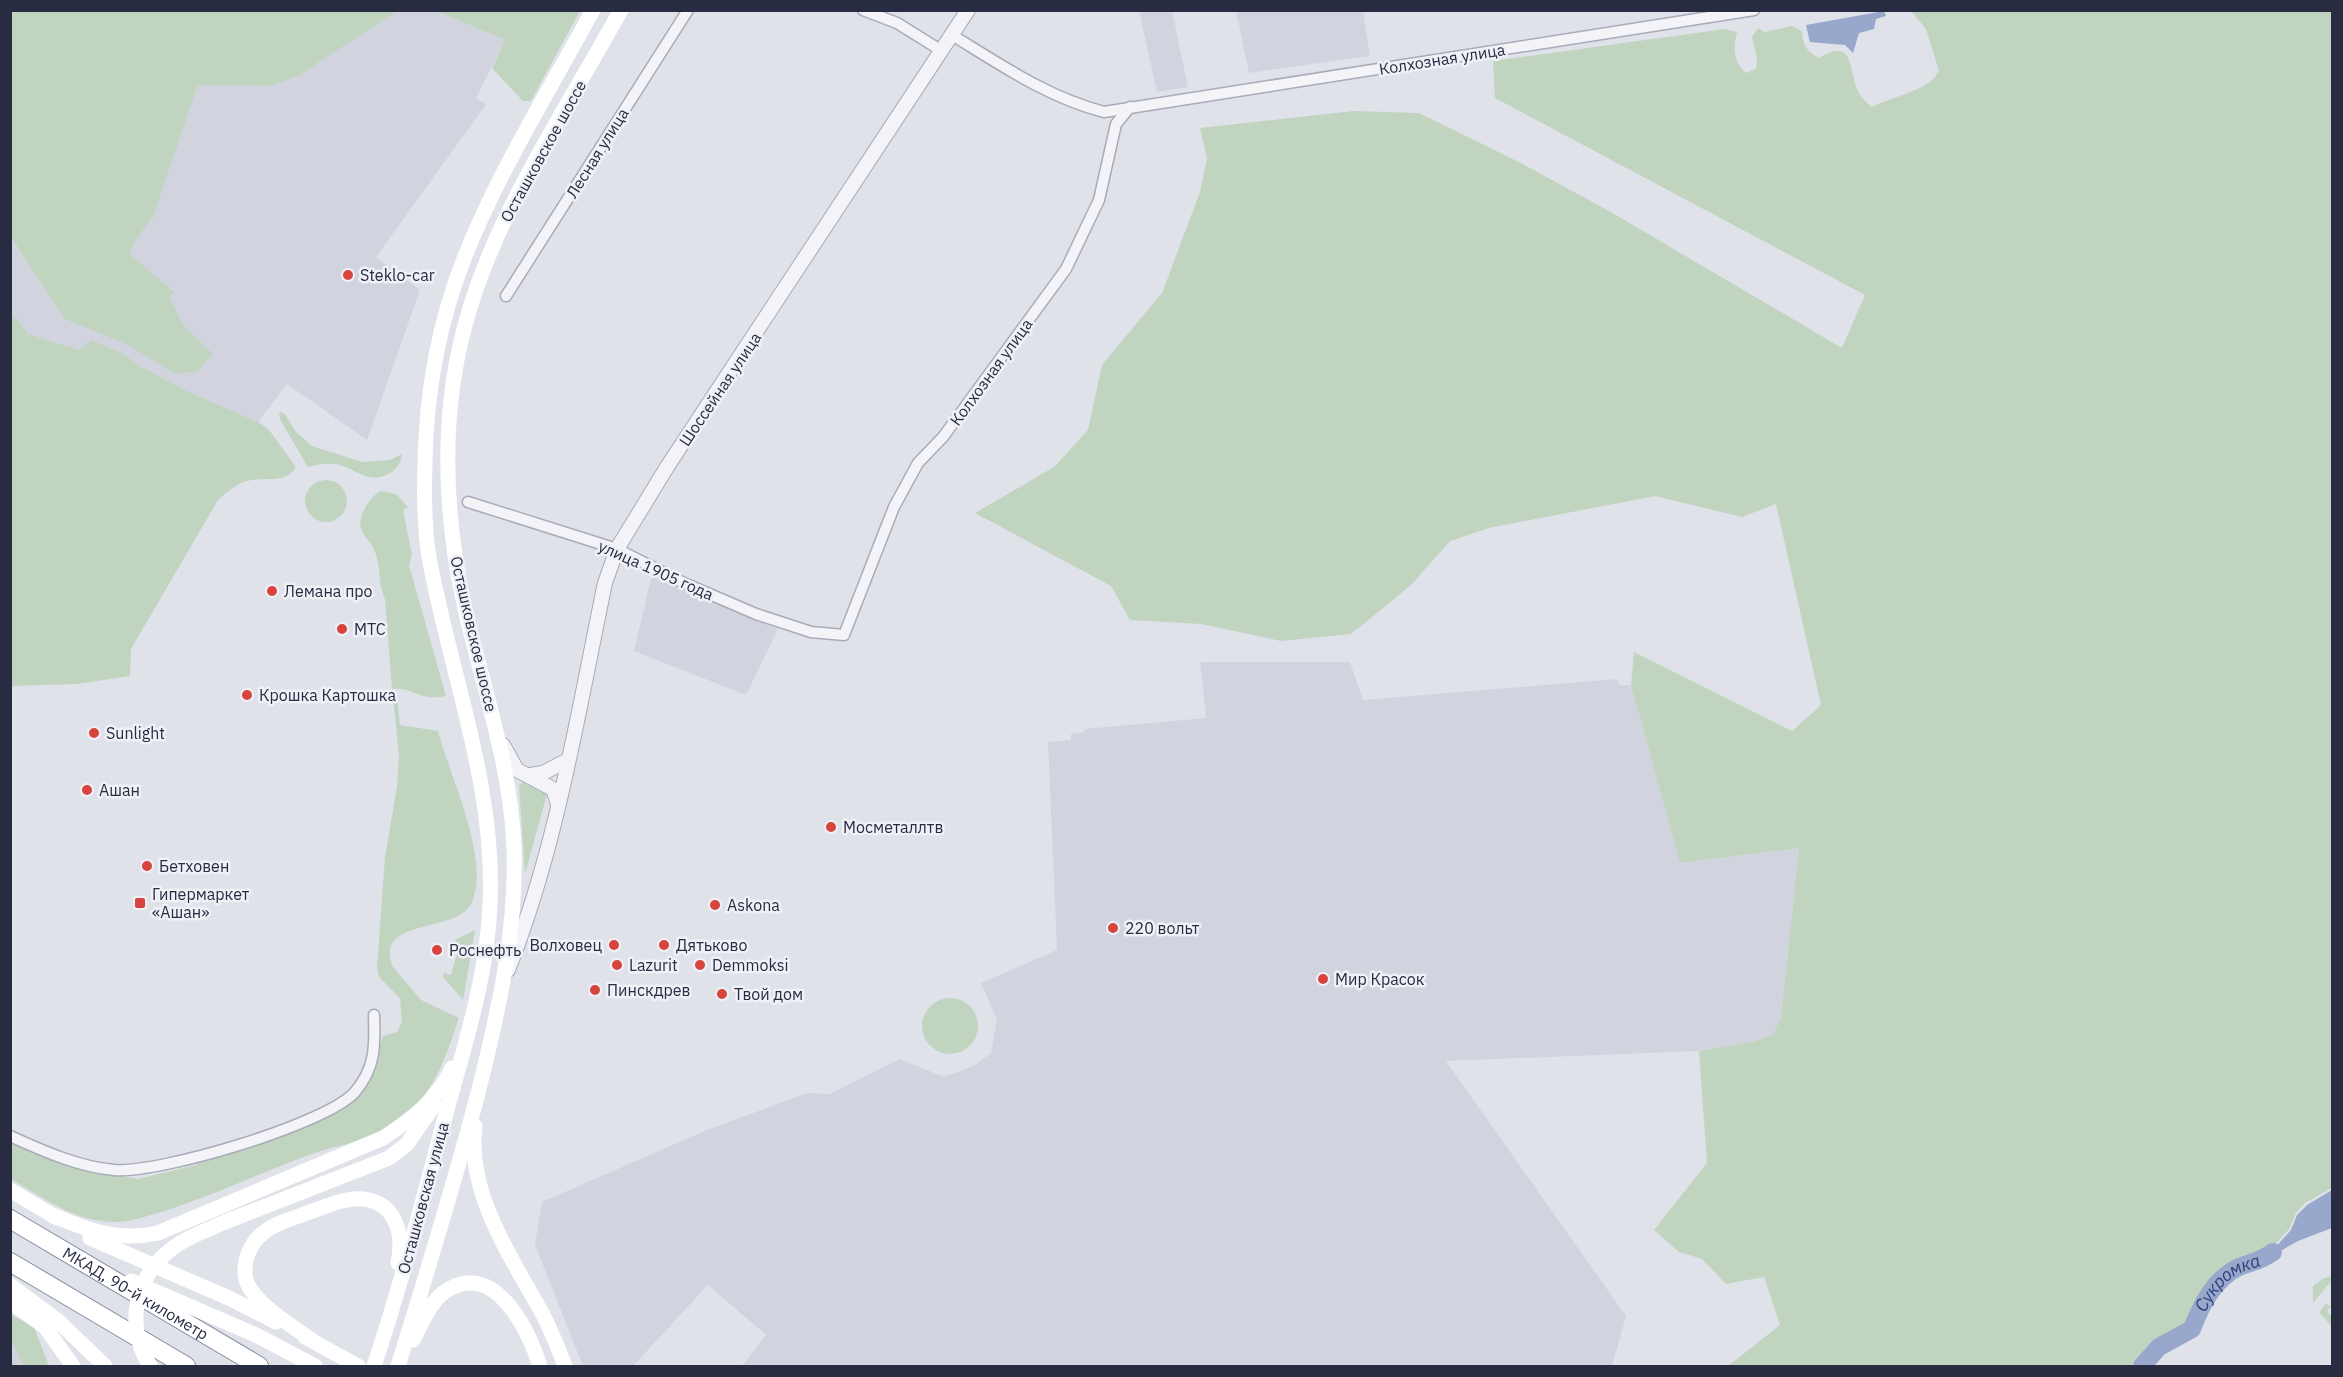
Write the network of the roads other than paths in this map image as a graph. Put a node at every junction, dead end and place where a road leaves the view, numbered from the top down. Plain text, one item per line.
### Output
1 (594, 10) edge
2 (621, 10) edge
3 (688, 10) edge
4 (863, 10) edge
5 (968, 10) edge
6 (1754, 10) edge
7 (952, 35) junction
8 (942, 51) junction
9 (1130, 107) junction
10 (1104, 112) junction
11 (1116, 124) junction
12 (506, 296) dead end
13 (468, 502) dead end
14 (617, 549) junction
15 (844, 635) joint
16 (498, 732) junction
17 (568, 760) junction
18 (530, 775) junction
19 (558, 804) junction
20 (502, 986) junction
21 (374, 1015) dead end
22 (470, 1029) junction
23 (491, 1041) joint
24 (447, 1079) junction
25 (480, 1086) junction
26 (10, 1136) edge
27 (10, 1190) edge
28 (50, 1214) junction
29 (10, 1219) edge
30 (74, 1256) junction
31 (10, 1262) edge
32 (10, 1285) edge
33 (10, 1302) edge
34 (313, 1341) junction
35 (376, 1360) edge
36 (310, 1364) edge
37 (73, 1366) edge
38 (105, 1366) edge
39 (150, 1366) edge
40 (186, 1366) edge
41 (259, 1366) edge
42 (358, 1366) edge
43 (398, 1366) edge
44 (540, 1366) edge
45 (565, 1366) edge

1 - 22 main road, Осташковское шоссе
2 - 16 main road, Осташковское шоссе
3 - 12 street, Лесная улица
4 - 8 street
5 - 7 street, Шоссейная улица
6 - 9 street, Колхозная улица
7 - 8 street, Шоссейная улица
7 - 10 street, Колхозная улица
8 - 14 street, Шоссейная улица
9 - 10 street, Колхозная улица
9 - 11 street, Колхозная улица
10 - 11 street
11 - 15 street, Колхозная улица
13 - 14 street, улица 1905 года
14 - 15 street, улица 1905 года
14 - 17 street, Шоссейная улица
16 - 18 street
16 - 20 main road, Осташковское шоссе
17 - 18 street
17 - 19 street, Шоссейная улица
18 - 19 street
19 - 20 street, Шоссейная улица
20 - 23 main road, Осташковское шоссе
21 - 26 street
22 - 24 main road
22 - 35 main road, Осташковская улица
23 - 25 main road, Осташковская улица
24 - 28 main road
24 - 39 main road, bridge
25 - 43 main road, Осташковская улица
25 - 45 main road
27 - 28 main road
28 - 34 main road
29 - 30 highway, МКАД, 90-й километр
30 - 36 main road
30 - 41 highway, МКАД, 90-й километр
31 - 40 highway
32 - 38 main road
33 - 37 main road
34 - 35 main road
34 - 42 main road
43 - 44 main road

